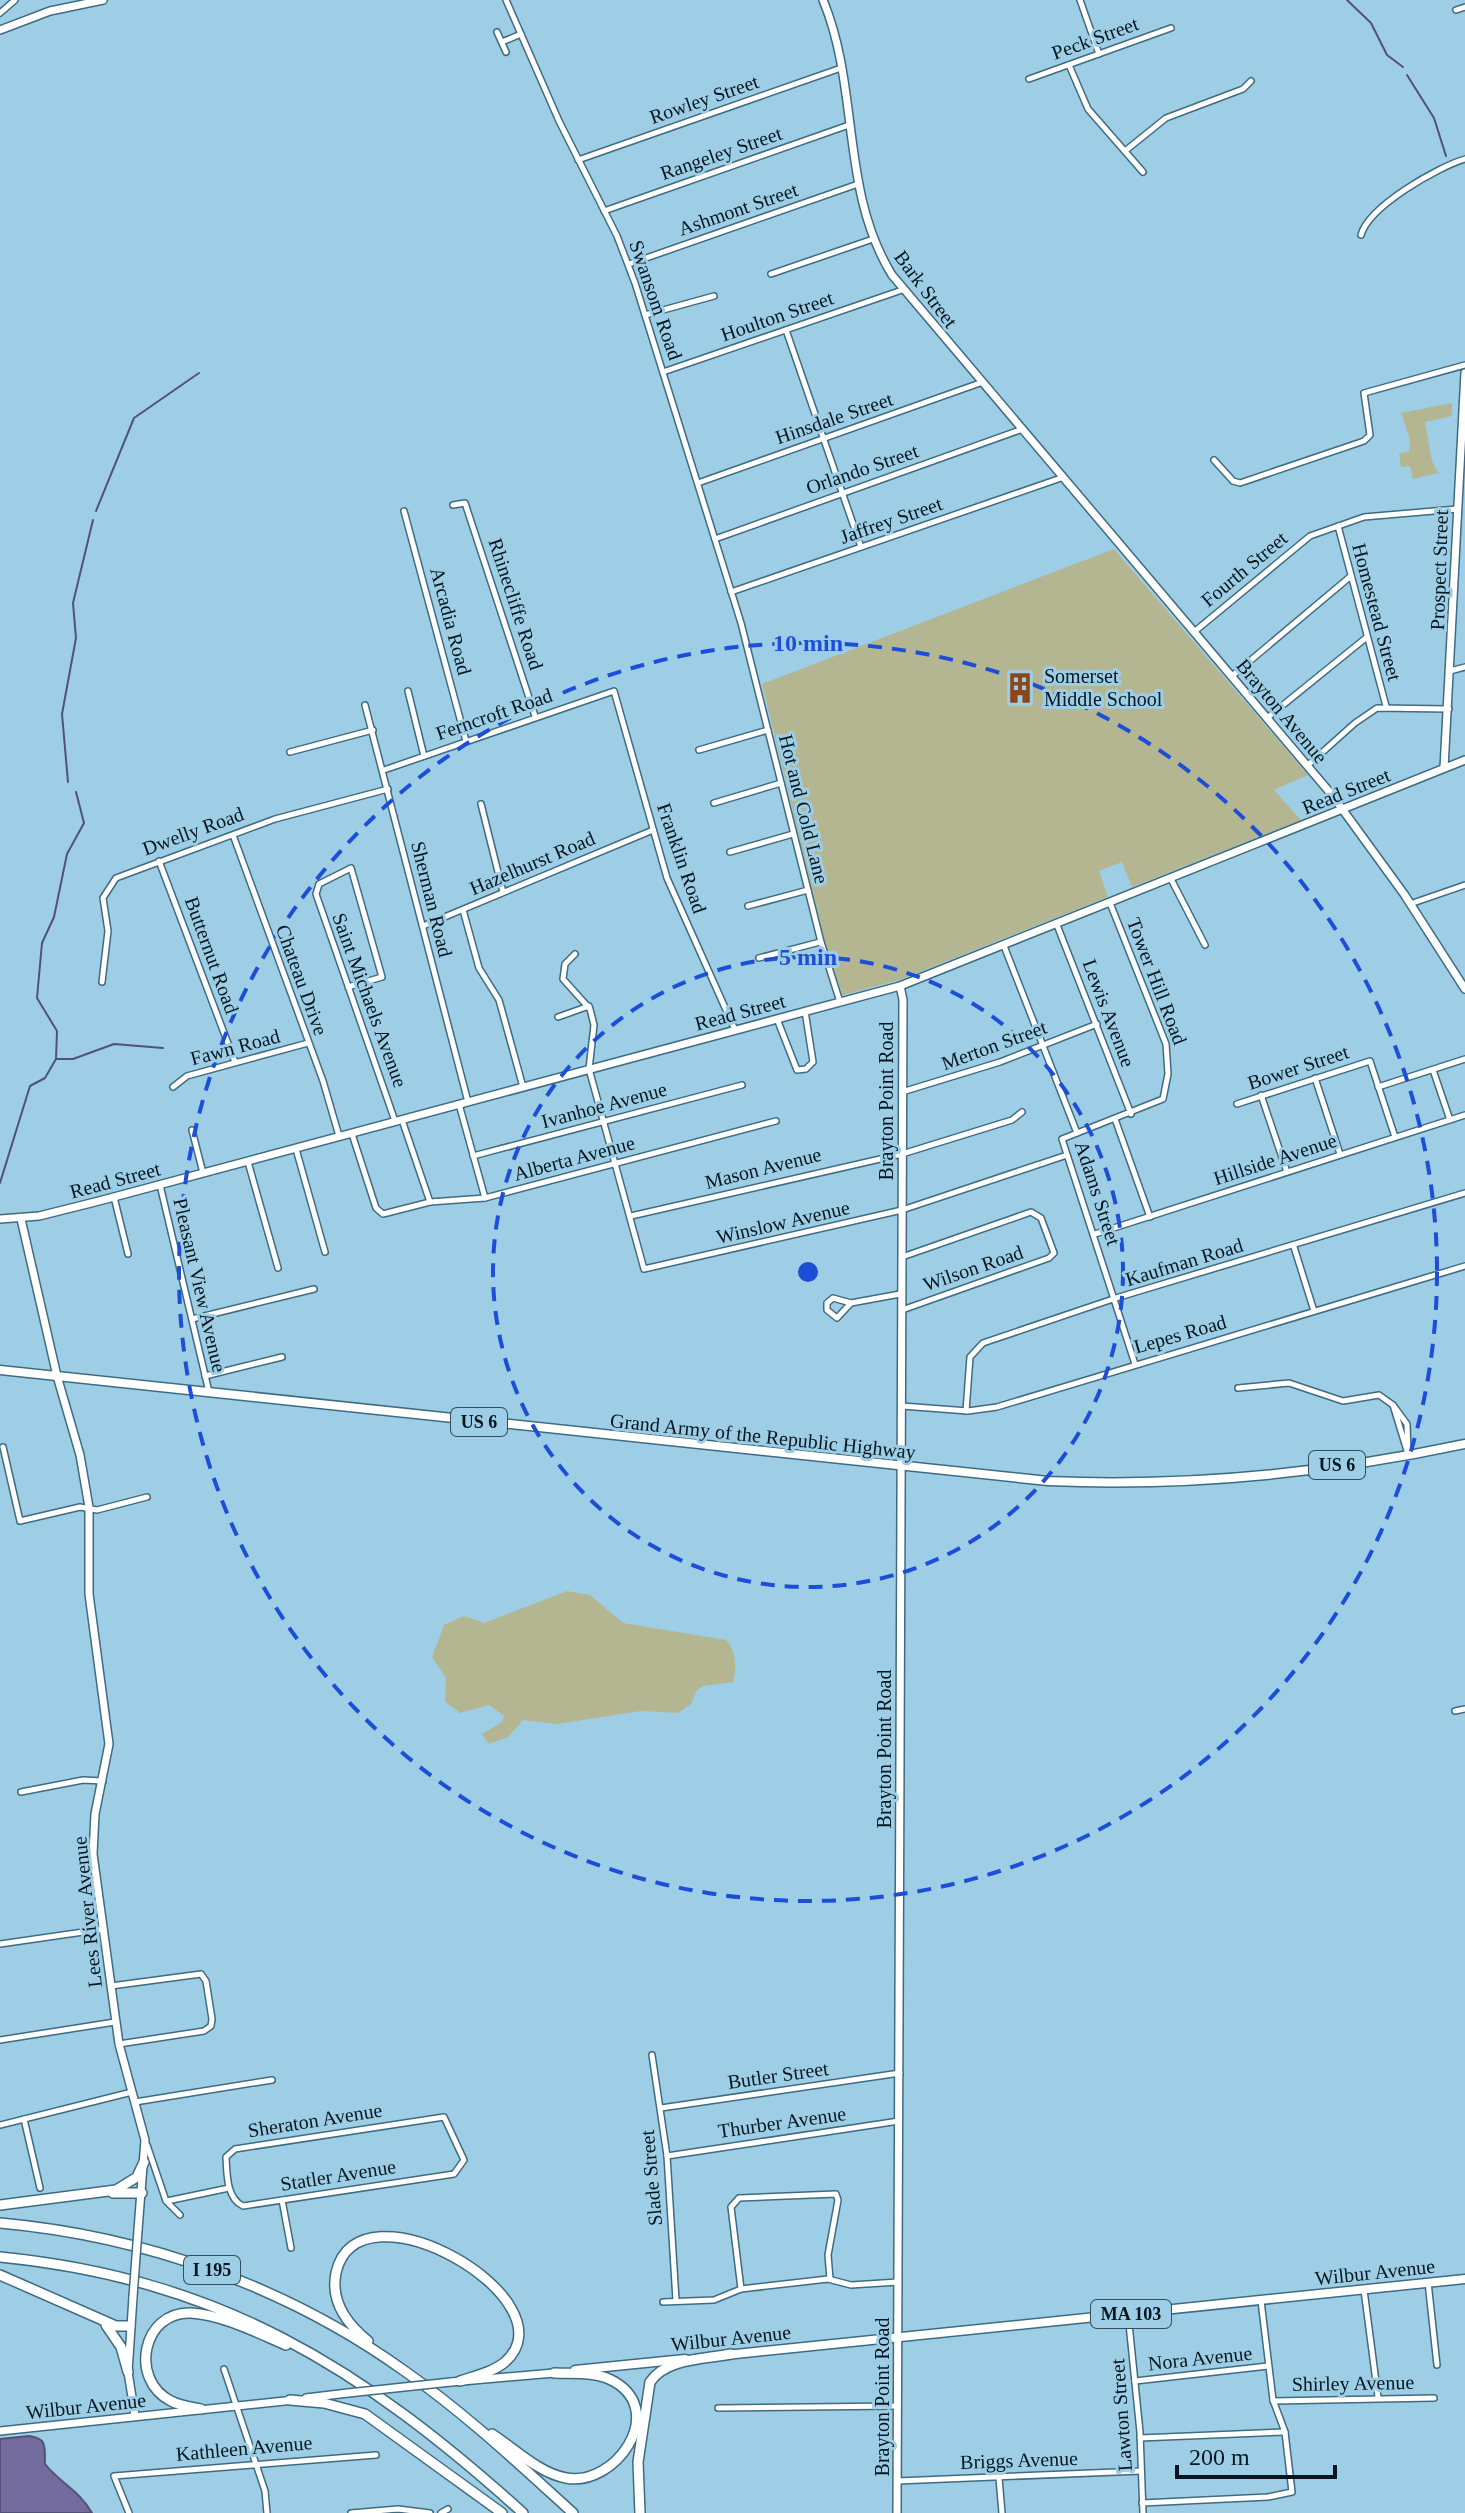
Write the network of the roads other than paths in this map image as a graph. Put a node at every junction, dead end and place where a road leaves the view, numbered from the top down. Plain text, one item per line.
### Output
1 (15, 0) edge
2 (103, 0) edge
3 (506, 0) edge
4 (823, 0) edge
5 (1080, 0) edge
6 (1465, 7) edge
7 (1456, 10) dead end
8 (0, 13) edge
9 (1171, 28) dead end
10 (0, 30) edge
11 (497, 32) dead end
12 (521, 34) junction
13 (502, 42) junction
14 (506, 52) dead end
15 (1099, 54) junction
16 (1069, 65) junction
17 (841, 68) junction
18 (1029, 79) dead end
19 (1251, 81) dead end
20 (849, 125) junction
21 (1125, 151) junction
22 (1465, 159) edge
23 (578, 160) junction
24 (1143, 172) dead end
25 (858, 184) junction
26 (604, 211) junction
27 (1361, 235) dead end
28 (873, 239) junction
29 (629, 264) junction
30 (771, 274) dead end
31 (902, 290) junction
32 (714, 296) dead end
33 (645, 315) junction
34 (786, 330) junction
35 (1465, 365) edge
36 (663, 372) junction
37 (1465, 373) edge
38 (980, 383) junction
39 (1020, 430) junction
40 (824, 438) junction
41 (1214, 460) dead end
42 (1061, 478) junction
43 (698, 483) junction
44 (843, 493) junction
45 (453, 505) dead end
46 (1085, 507) joint
47 (1457, 509) junction
48 (404, 511) dead end
49 (1338, 526) junction
50 (715, 539) junction
51 (861, 547) junction
52 (1351, 576) junction
53 (731, 592) junction
54 (741, 623) joint
55 (1194, 632) junction
56 (1367, 637) junction
57 (1465, 667) edge
58 (1450, 671) junction
59 (1232, 676) junction
60 (408, 691) dead end
61 (614, 691) joint
62 (365, 705) dead end
63 (1386, 706) junction
64 (1449, 709) junction
65 (535, 716) junction
66 (1267, 718) junction
67 (373, 730) junction
68 (768, 730) junction
69 (466, 741) junction
70 (699, 750) dead end
71 (290, 752) dead end
72 (424, 756) junction
73 (1465, 760) edge
74 (1307, 766) junction
75 (1444, 768) junction
76 (384, 770) junction
77 (781, 783) junction
78 (388, 789) junction
79 (714, 803) dead end
80 (481, 804) dead end
81 (1343, 810) junction
82 (653, 830) junction
83 (793, 834) junction
84 (233, 835) junction
85 (730, 852) dead end
86 (159, 860) junction
87 (1171, 879) junction
88 (1465, 885) edge
89 (808, 890) junction
90 (503, 892) junction
91 (1110, 903) junction
92 (1410, 904) junction
93 (748, 906) dead end
94 (463, 910) junction
95 (1057, 925) junction
96 (423, 926) junction
97 (821, 942) junction
98 (1205, 945) dead end
99 (1004, 946) junction
100 (575, 954) dead end
101 (759, 958) dead end
102 (102, 982) dead end
103 (900, 986) junction
104 (348, 987) junction
105 (1465, 989) edge
106 (840, 1002) junction
107 (589, 1006) junction
108 (805, 1011) junction
109 (558, 1017) dead end
110 (776, 1018) junction
111 (1097, 1024) junction
112 (735, 1030) junction
113 (308, 1043) junction
114 (1044, 1045) junction
115 (1465, 1059) edge
116 (235, 1062) junction
117 (589, 1069) junction
118 (1433, 1070) junction
119 (1315, 1078) junction
120 (742, 1085) dead end
121 (173, 1087) dead end
122 (523, 1087) junction
123 (1378, 1087) junction
124 (902, 1092) junction
125 (1261, 1095) junction
126 (464, 1103) junction
127 (1237, 1104) dead end
128 (1022, 1112) dead end
129 (1131, 1114) junction
130 (1465, 1115) edge
131 (1115, 1119) junction
132 (398, 1120) junction
133 (1450, 1120) junction
134 (776, 1121) dead end
135 (601, 1122) junction
136 (192, 1130) dead end
137 (1077, 1133) junction
138 (352, 1134) junction
139 (339, 1137) junction
140 (1395, 1137) junction
141 (296, 1149) junction
142 (902, 1154) junction
143 (1340, 1154) junction
144 (1067, 1155) junction
145 (473, 1156) junction
146 (248, 1162) junction
147 (616, 1163) junction
148 (1287, 1172) junction
149 (203, 1173) junction
150 (160, 1185) junction
151 (1465, 1193) edge
152 (114, 1197) junction
153 (485, 1198) junction
154 (430, 1202) junction
155 (902, 1210) junction
156 (631, 1216) junction
157 (1150, 1217) junction
158 (0, 1219) edge
159 (21, 1219) junction
160 (1095, 1234) junction
161 (1294, 1247) junction
162 (325, 1252) dead end
163 (128, 1254) dead end
164 (901, 1258) junction
165 (1465, 1266) edge
166 (278, 1268) dead end
167 (314, 1289) dead end
168 (900, 1294) junction
169 (1116, 1298) junction
170 (851, 1303) junction
171 (900, 1310) junction
172 (1314, 1311) junction
173 (192, 1319) junction
174 (282, 1357) dead end
175 (1135, 1364) junction
176 (0, 1370) edge
177 (57, 1376) junction
178 (205, 1376) junction
179 (1238, 1388) dead end
180 (209, 1393) junction
181 (901, 1406) junction
182 (966, 1411) junction
183 (1465, 1444) edge
184 (3, 1447) dead end
185 (1408, 1454) junction
186 (901, 1467) junction
187 (147, 1497) dead end
188 (89, 1507) junction
189 (1465, 1709) edge
190 (1455, 1711) dead end
191 (103, 1781) junction
192 (21, 1792) dead end
193 (104, 1929) junction
194 (0, 1944) edge
195 (111, 1986) junction
196 (115, 2022) junction
197 (0, 2040) edge
198 (119, 2044) junction
199 (652, 2055) dead end
200 (900, 2073) junction
201 (272, 2080) dead end
202 (132, 2092) junction
203 (135, 2102) junction
204 (661, 2108) junction
205 (444, 2117) joint
206 (24, 2119) junction
207 (901, 2121) junction
208 (0, 2125) edge
209 (145, 2140) junction
210 (667, 2156) junction
211 (144, 2162) junction
212 (40, 2188) dead end
213 (229, 2188) junction
214 (90, 2193) junction
215 (142, 2193) junction
216 (282, 2200) junction
217 (166, 2201) junction
218 (0, 2205) edge
219 (180, 2215) dead end
220 (0, 2223) edge
221 (291, 2248) dead end
222 (0, 2257) edge
223 (0, 2275) edge
224 (830, 2279) junction
225 (1465, 2279) edge
226 (899, 2282) junction
227 (1428, 2282) junction
228 (741, 2289) junction
229 (1364, 2290) junction
230 (676, 2300) junction
231 (1261, 2301) junction
232 (663, 2302) dead end
233 (1128, 2314) junction
234 (93, 2317) junction
235 (130, 2326) junction
236 (898, 2337) junction
237 (731, 2354) junction
238 (334, 2365) junction
239 (1437, 2365) dead end
240 (1268, 2366) junction
241 (224, 2369) dead end
242 (405, 2371) junction
243 (128, 2372) junction
244 (554, 2373) junction
245 (1135, 2381) junction
246 (456, 2382) junction
247 (1378, 2397) junction
248 (1434, 2398) dead end
249 (290, 2400) junction
250 (1273, 2401) junction
251 (237, 2406) junction
252 (451, 2406) junction
253 (897, 2406) junction
254 (718, 2408) dead end
255 (201, 2409) junction
256 (135, 2416) junction
257 (0, 2431) edge
258 (1285, 2432) junction
259 (1140, 2438) junction
260 (376, 2455) dead end
261 (256, 2463) junction
262 (1141, 2471) junction
263 (999, 2478) junction
264 (897, 2481) junction
265 (1142, 2503) junction
266 (448, 2509) dead end
267 (129, 2513) edge
268 (267, 2513) edge
269 (351, 2513) edge
270 (430, 2513) edge
271 (441, 2513) edge
272 (502, 2513) edge
273 (523, 2513) edge
274 (573, 2513) edge
275 (640, 2513) edge
276 (897, 2513) edge
277 (1002, 2513) edge
278 (1143, 2513) edge

1 - 8 street
2 - 10 main road
3 - 12 street, Swansom Road
4 - 17 main road, Bark Street
5 - 15 street
6 - 7 street
9 - 15 street, Peck Street
11 - 13 street
12 - 13 street
12 - 23 street, Swansom Road
13 - 14 street
15 - 16 street, Peck Street
16 - 18 street, Peck Street
16 - 21 street
17 - 20 main road, Bark Street
17 - 23 street, Rowley Street
19 - 21 street
20 - 25 main road, Bark Street
20 - 26 street, Rangeley Street
21 - 24 street
22 - 27 street
23 - 26 street, Swansom Road
25 - 28 main road, Bark Street
25 - 29 street, Ashmont Street
26 - 29 street, Swansom Road
28 - 30 street
28 - 31 main road, Bark Street
29 - 33 street, Swansom Road
31 - 34 street, Houlton Street
31 - 38 main road, Bark Street
32 - 33 street
33 - 36 street, Swansom Road
34 - 36 street, Houlton Street
34 - 40 street
35 - 41 street
36 - 43 street, Swansom Road
37 - 47 main road, Prospect Street
38 - 39 main road, Bark Street
38 - 40 street, Hinsdale Street
39 - 42 main road, Bark Street
39 - 44 street, Orlando Street
40 - 43 street, Hinsdale Street
40 - 44 street
42 - 46 main road, Bark Street
42 - 51 street, Jaffrey Street
43 - 50 street, Swansom Road
44 - 50 street, Orlando Street
44 - 51 street
45 - 65 street, Rhinecliffe Road
46 - 55 main road, Brayton Avenue
47 - 49 street, Fourth Street
47 - 58 main road, Prospect Street
48 - 69 street, Arcadia Road
49 - 52 street, Homestead Street
49 - 55 street, Fourth Street
50 - 53 street, Swansom Road
51 - 53 street, Jaffrey Street
52 - 56 street, Homestead Street
52 - 59 street
53 - 54 street, Swansom Road
54 - 68 street, Hot and Cold Lane
55 - 59 main road, Brayton Avenue
56 - 63 street, Homestead Street
56 - 66 street
57 - 58 street
58 - 64 main road, Prospect Street
59 - 66 main road, Brayton Avenue
60 - 72 street
61 - 65 street, Ferncroft Road
61 - 82 street, Franklin Road
62 - 67 street, Sherman Road
63 - 64 street
63 - 74 street
64 - 75 main road, Prospect Street
65 - 69 street, Ferncroft Road
66 - 74 main road, Brayton Avenue
67 - 71 street
67 - 76 street, Sherman Road
68 - 70 street
68 - 77 street, Hot and Cold Lane
69 - 72 street, Ferncroft Road
72 - 76 street, Ferncroft Road
73 - 75 main road, Read Street
74 - 81 main road, Brayton Avenue
75 - 81 main road, Read Street
76 - 78 street, Sherman Road
77 - 79 street
77 - 83 street, Hot and Cold Lane
78 - 84 street, Dwelly Road
78 - 96 street, Sherman Road
80 - 90 street
81 - 87 main road, Read Street
81 - 92 main road, Brayton Avenue
82 - 90 street, Hazelhurst Road
82 - 112 street, Franklin Road
83 - 85 street
83 - 89 street, Hot and Cold Lane
84 - 86 street, Dwelly Road
84 - 113 street, Chateau Drive
86 - 102 street, Dwelly Road
86 - 116 street, Butternut Road
87 - 91 main road, Read Street
87 - 98 street
88 - 92 street
89 - 93 street
89 - 97 street, Hot and Cold Lane
90 - 94 street, Hazelhurst Road
91 - 95 main road, Read Street
91 - 129 street, Tower Hill Road
92 - 105 main road, Brayton Avenue
94 - 96 street, Hazelhurst Road
94 - 122 street
95 - 99 main road, Read Street
95 - 111 street, Lewis Avenue
96 - 126 street, Sherman Road
97 - 101 street
97 - 106 street, Hot and Cold Lane
99 - 103 main road, Read Street
99 - 114 street
100 - 107 street
103 - 106 main road, Read Street
103 - 124 main road, Brayton Point Road
104 - 104 street, Saint Michaels Avenue
104 - 132 street, Saint Michaels Avenue
106 - 108 main road, Read Street
107 - 109 street
107 - 117 street
108 - 110 main road, Read Street
108 - 110 street
110 - 112 main road, Read Street
111 - 114 street, Merton Street
111 - 129 street, Lewis Avenue
112 - 117 main road, Read Street
113 - 116 street, Fawn Road
113 - 139 street, Chateau Drive
114 - 124 street, Merton Street
114 - 137 street
115 - 118 street
116 - 121 street, Fawn Road
117 - 122 main road, Read Street
117 - 135 street
118 - 123 street
118 - 133 street
119 - 123 street, Bower Street
119 - 125 street, Bower Street
119 - 143 street
120 - 135 street, Ivanhoe Avenue
122 - 126 main road, Read Street
123 - 140 street
124 - 142 main road, Brayton Point Road
125 - 127 street, Bower Street
125 - 148 street
126 - 132 main road, Read Street
126 - 145 street, Sherman Road
128 - 142 street, Mason Avenue
129 - 131 street
130 - 133 street, Hillside Avenue
131 - 137 street
131 - 157 street
132 - 138 main road, Read Street
132 - 154 street, Saint Michaels Avenue
133 - 140 street, Hillside Avenue
134 - 147 street, Alberta Avenue
135 - 145 street, Ivanhoe Avenue
135 - 147 street
136 - 149 street
137 - 144 street, Adams Street
138 - 139 main road, Read Street
138 - 154 street, Alberta Avenue
139 - 141 main road, Read Street
140 - 143 street, Hillside Avenue
141 - 146 main road, Read Street
141 - 162 street
142 - 155 main road, Brayton Point Road
142 - 156 street, Mason Avenue
143 - 148 street, Hillside Avenue
144 - 155 street, Winslow Avenue
144 - 160 street, Adams Street
145 - 153 street, Sherman Road
146 - 149 main road, Read Street
146 - 166 street
147 - 153 street, Alberta Avenue
147 - 156 street
148 - 157 street, Hillside Avenue
149 - 150 main road, Read Street
150 - 152 main road, Read Street
150 - 173 street, Pleasant View Avenue
151 - 161 street, Kaufman Road
152 - 159 main road, Read Street
152 - 163 street
153 - 154 street, Alberta Avenue
155 - 156 street, Winslow Avenue
155 - 164 main road, Brayton Point Road
157 - 160 street, Hillside Avenue
158 - 159 main road, Read Street
159 - 177 main road, Lees River Avenue
160 - 169 street, Adams Street
161 - 169 street, Kaufman Road
161 - 172 street
164 - 168 main road, Brayton Point Road
164 - 171 street, Wilson Road
165 - 172 street, Lepes Road
167 - 173 street
168 - 170 street
168 - 171 main road, Brayton Point Road
169 - 175 street, Adams Street
169 - 182 street, Kaufman Road
170 - 170 street
171 - 181 main road, Brayton Point Road
172 - 175 street, Lepes Road
173 - 178 street, Pleasant View Avenue
174 - 178 street
175 - 182 street, Lepes Road
176 - 177 main road, US 6
177 - 180 main road, Grand Army of the Republic Highway / US 6
177 - 188 main road, Lees River Avenue
178 - 180 street, Pleasant View Avenue
179 - 185 street
180 - 186 main road, Grand Army of the Republic Highway / US 6
181 - 182 street, Lepes Road
181 - 186 main road, Brayton Point Road
183 - 185 main road, Grand Army of the Republic Highway / US 6
184 - 188 street
185 - 186 main road, Grand Army of the Republic Highway / US 6
186 - 200 main road, Brayton Point Road
187 - 188 street
188 - 191 main road, Lees River Avenue
189 - 190 street
191 - 192 street
191 - 193 main road, Lees River Avenue
193 - 194 street
193 - 195 main road, Lees River Avenue
195 - 196 main road, Lees River Avenue
195 - 198 street
196 - 197 street
196 - 198 main road, Lees River Avenue
198 - 202 main road, Lees River Avenue
199 - 204 street, Slade Street
200 - 204 street, Butler Street
200 - 207 main road, Brayton Point Road
201 - 203 street
202 - 203 main road, Lees River Avenue
202 - 206 street
203 - 209 main road, Lees River Avenue
204 - 210 street, Slade Street
205 - 213 street, Sheraton Avenue
205 - 216 street, Statler Avenue
206 - 208 street
206 - 212 street
207 - 210 street, Thurber Avenue
207 - 226 main road, Brayton Point Road
209 - 211 main road, Lees River Avenue
209 - 217 street
210 - 230 street, Slade Street
211 - 214 highway
211 - 215 main road, Lees River Avenue
213 - 216 street, Statler Avenue
213 - 217 street
214 - 215 highway
214 - 218 highway
215 - 235 main road, Lees River Avenue, bridge
216 - 221 street
217 - 219 street
220 - 242 highway, I 195
222 - 238 highway, I 195
223 - 234 highway
224 - 226 street
224 - 228 street
224 - 228 street
225 - 227 main road, Wilbur Avenue / MA 103
226 - 236 main road, Brayton Point Road
227 - 229 main road, Wilbur Avenue / MA 103
227 - 239 street
228 - 230 street
229 - 231 main road, Wilbur Avenue / MA 103
229 - 247 street
230 - 232 street
231 - 233 main road, Wilbur Avenue / MA 103
231 - 240 street
233 - 236 main road, Wilbur Avenue / MA 103
233 - 245 street, Lawton Street
234 - 235 highway
234 - 243 highway
235 - 243 main road, Lees River Avenue
236 - 237 main road, Wilbur Avenue / MA 103
236 - 253 main road, Brayton Point Road
237 - 244 main road, Wilbur Avenue / MA 103
237 - 275 highway
238 - 255 highway
238 - 273 highway, I 195
240 - 245 street, Nora Avenue
240 - 250 street
241 - 251 street
242 - 246 highway
242 - 252 highway, I 195
243 - 256 main road, Lees River Avenue
244 - 246 main road, Wilbur Avenue / MA 103
244 - 252 highway
245 - 259 street, Lawton Street
246 - 249 main road, Wilbur Avenue / MA 103, bridge
247 - 248 street, Shirley Avenue
247 - 250 street, Shirley Avenue
249 - 251 main road, Wilbur Avenue / MA 103
249 - 272 highway
250 - 258 street
251 - 255 main road, Wilbur Avenue / MA 103
251 - 261 street
252 - 274 highway, I 195
253 - 254 street
253 - 264 main road, Brayton Point Road
255 - 256 main road, Wilbur Avenue / MA 103
256 - 257 main road, Wilbur Avenue / MA 103
258 - 259 street
258 - 265 street
259 - 262 street, Lawton Street
260 - 261 street, Kathleen Avenue
261 - 267 street, Kathleen Avenue
261 - 268 street
262 - 263 street, Briggs Avenue
262 - 265 street, Lawton Street
263 - 264 street, Briggs Avenue
263 - 277 street
264 - 276 main road, Brayton Point Road
265 - 278 street, Lawton Street
266 - 271 street
269 - 270 street

